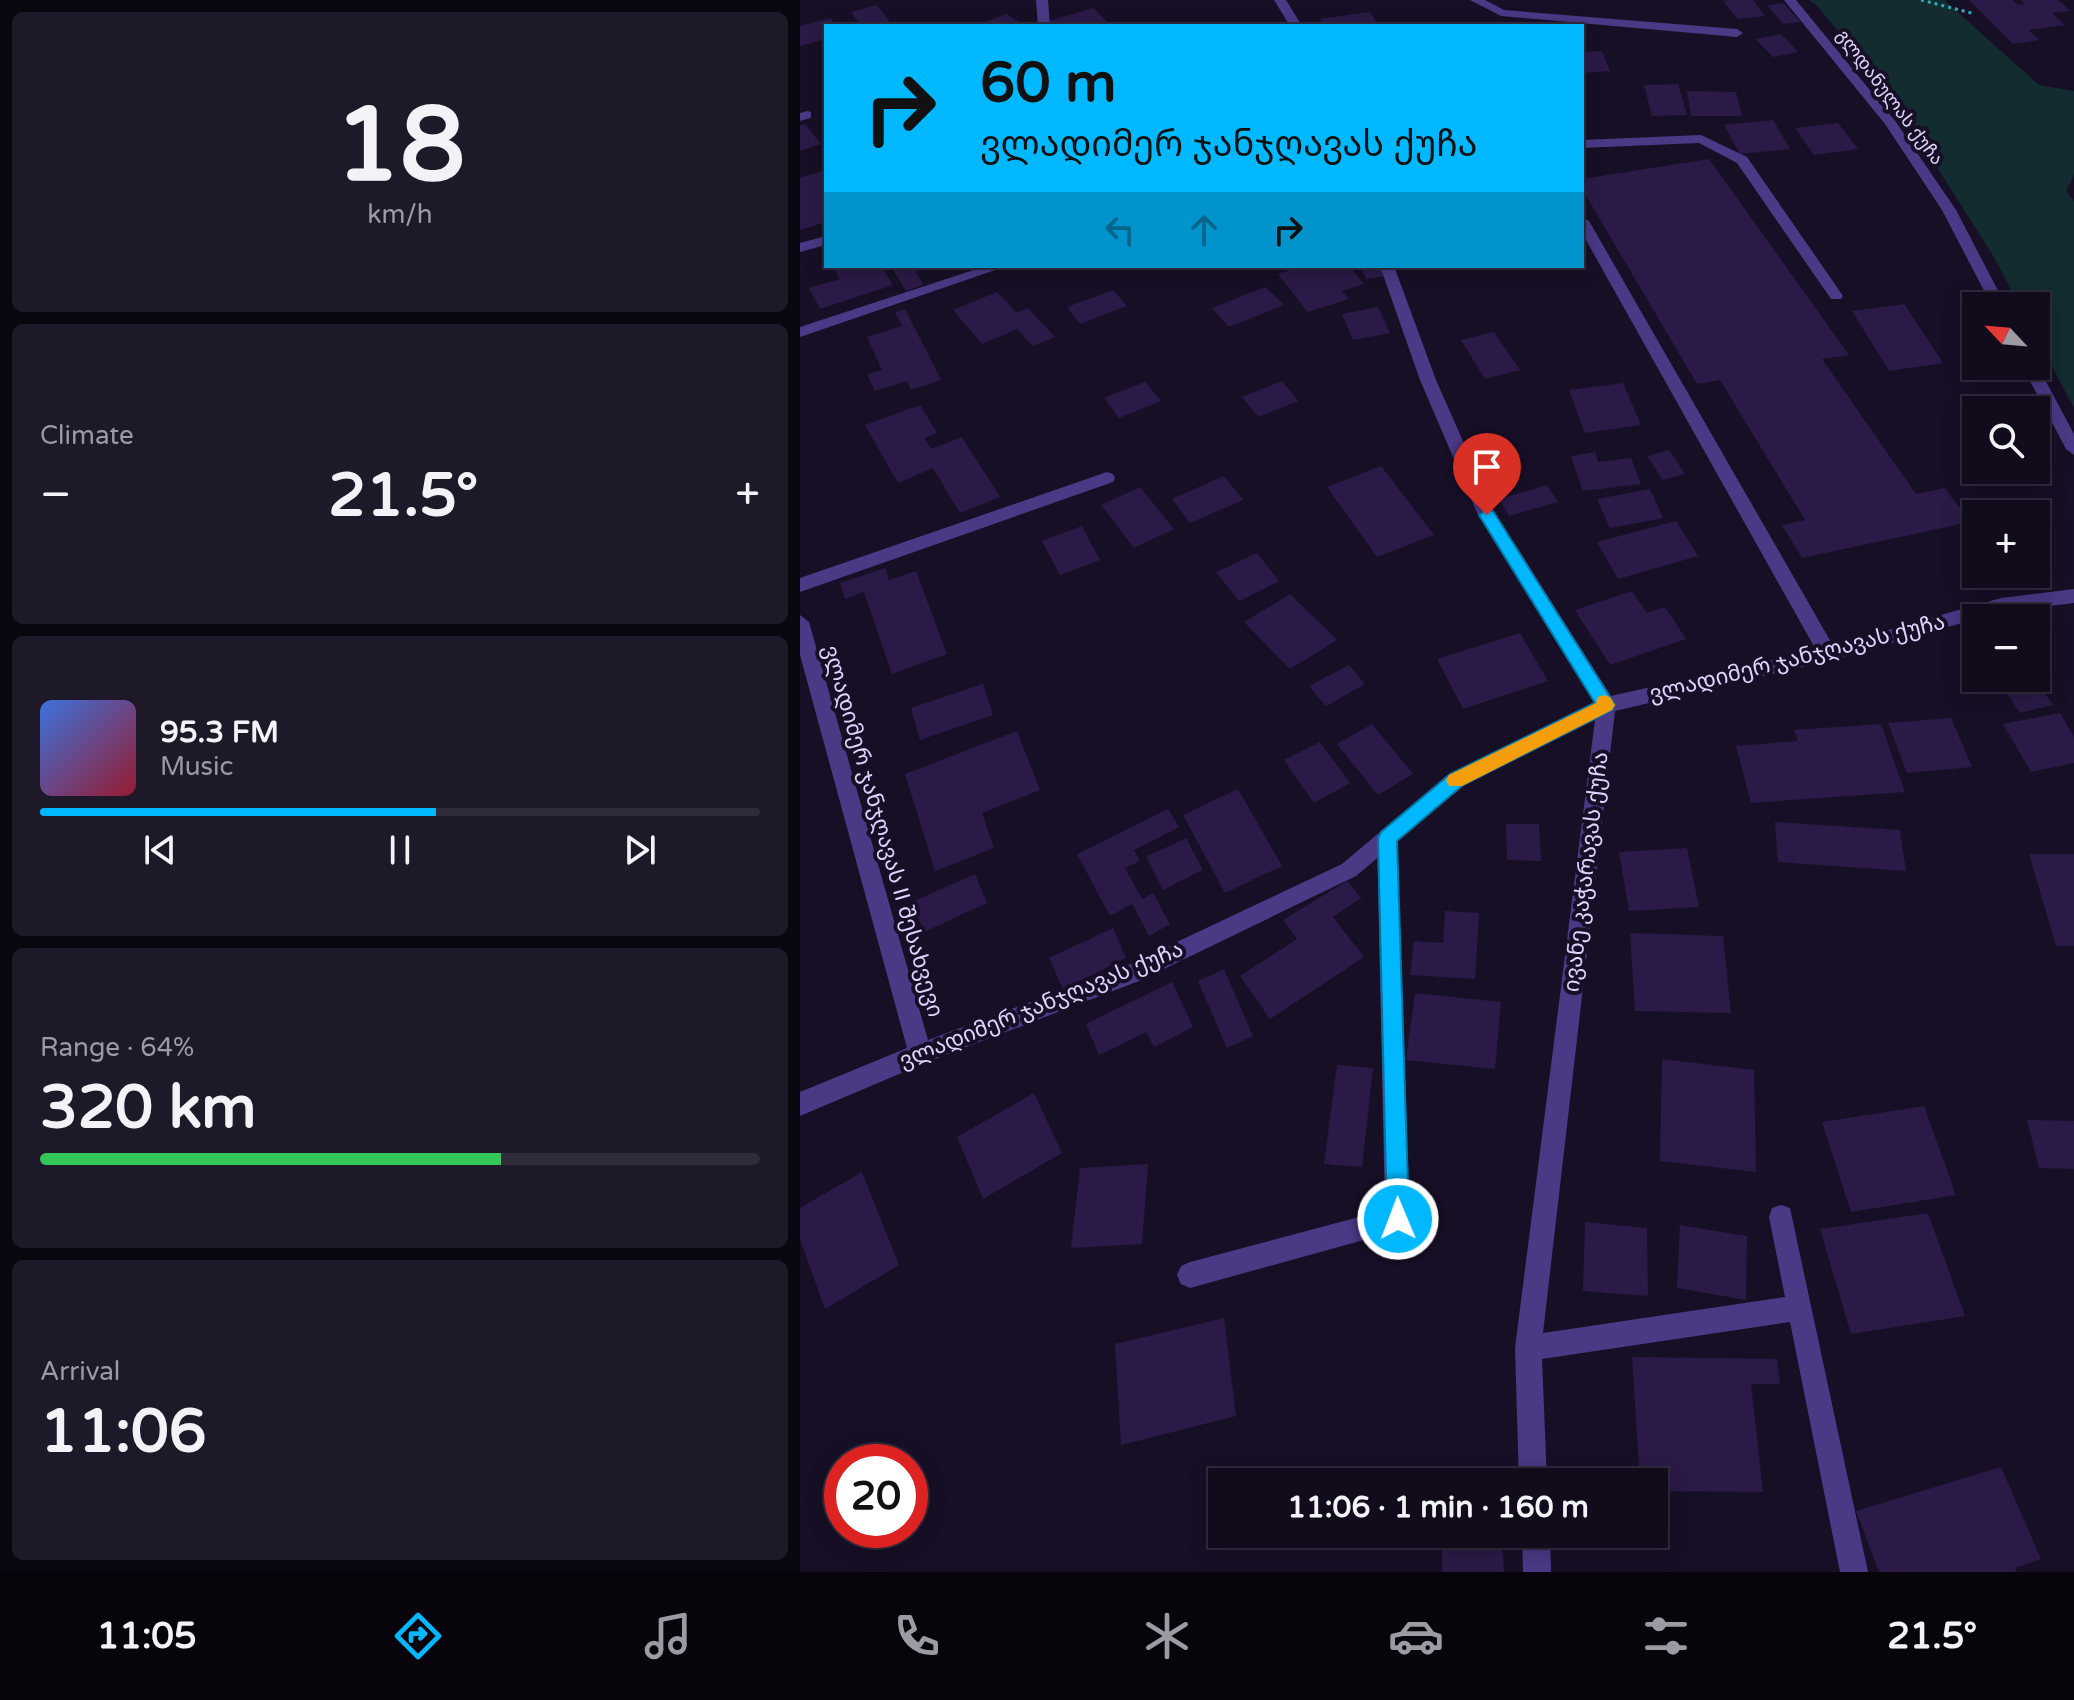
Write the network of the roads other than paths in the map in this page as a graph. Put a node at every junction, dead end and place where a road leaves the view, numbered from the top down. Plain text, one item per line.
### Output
1 (1042, 0) edge
2 (1280, 0) edge
3 (1476, 0) edge
4 (1790, 0) edge
5 (1044, 24) edge
6 (1295, 24) edge
7 (1737, 33) dead end
8 (1584, 144) edge
9 (1584, 225) edge
10 (824, 241) edge
11 (800, 248) edge
12 (994, 268) edge
13 (1388, 268) edge
14 (1992, 292) edge
15 (1836, 296) dead end
16 (800, 332) edge
17 (2037, 380) edge
18 (2074, 449) edge
19 (1107, 478) dead end
20 (800, 585) edge
21 (2074, 596) edge
22 (800, 622) edge
23 (1828, 654) junction
24 (1606, 705) junction
25 (1387, 838) junction
26 (920, 1054) junction
27 (800, 1104) edge
28 (1781, 1217) dead end
29 (1190, 1275) dead end
30 (1800, 1308) junction
31 (1528, 1348) junction
32 (1532, 1468) edge
33 (1536, 1548) edge
34 (1537, 1572) edge
35 (1854, 1572) edge

1 - 5 street
2 - 6 street
3 - 7 street
4 - 14 street, გლდანულას ქუჩა
8 - 15 street
9 - 23 street
10 - 11 street
12 - 16 street
13 - 24 street
17 - 18 street
19 - 20 street
21 - 23 street, ვლადიმერ ჯანჯღავას ქუჩა
22 - 26 street, ვლადიმერ ჯანჯღავას II შესახვევი
23 - 24 street, ვლადიმერ ჯანჯღავას ქუჩა
24 - 25 street, ვლადიმერ ჯანჯღავას ქუჩა
24 - 31 street, ივანე კაჭარავას ქუჩა
25 - 26 street, ვლადიმერ ჯანჯღავას ქუჩა
25 - 29 street
26 - 27 street, ვლადიმერ ჯანჯღავას ქუჩა
28 - 30 street
30 - 31 street
30 - 35 street
31 - 32 street, ივანე კაჭარავას ქუჩა
33 - 34 street

